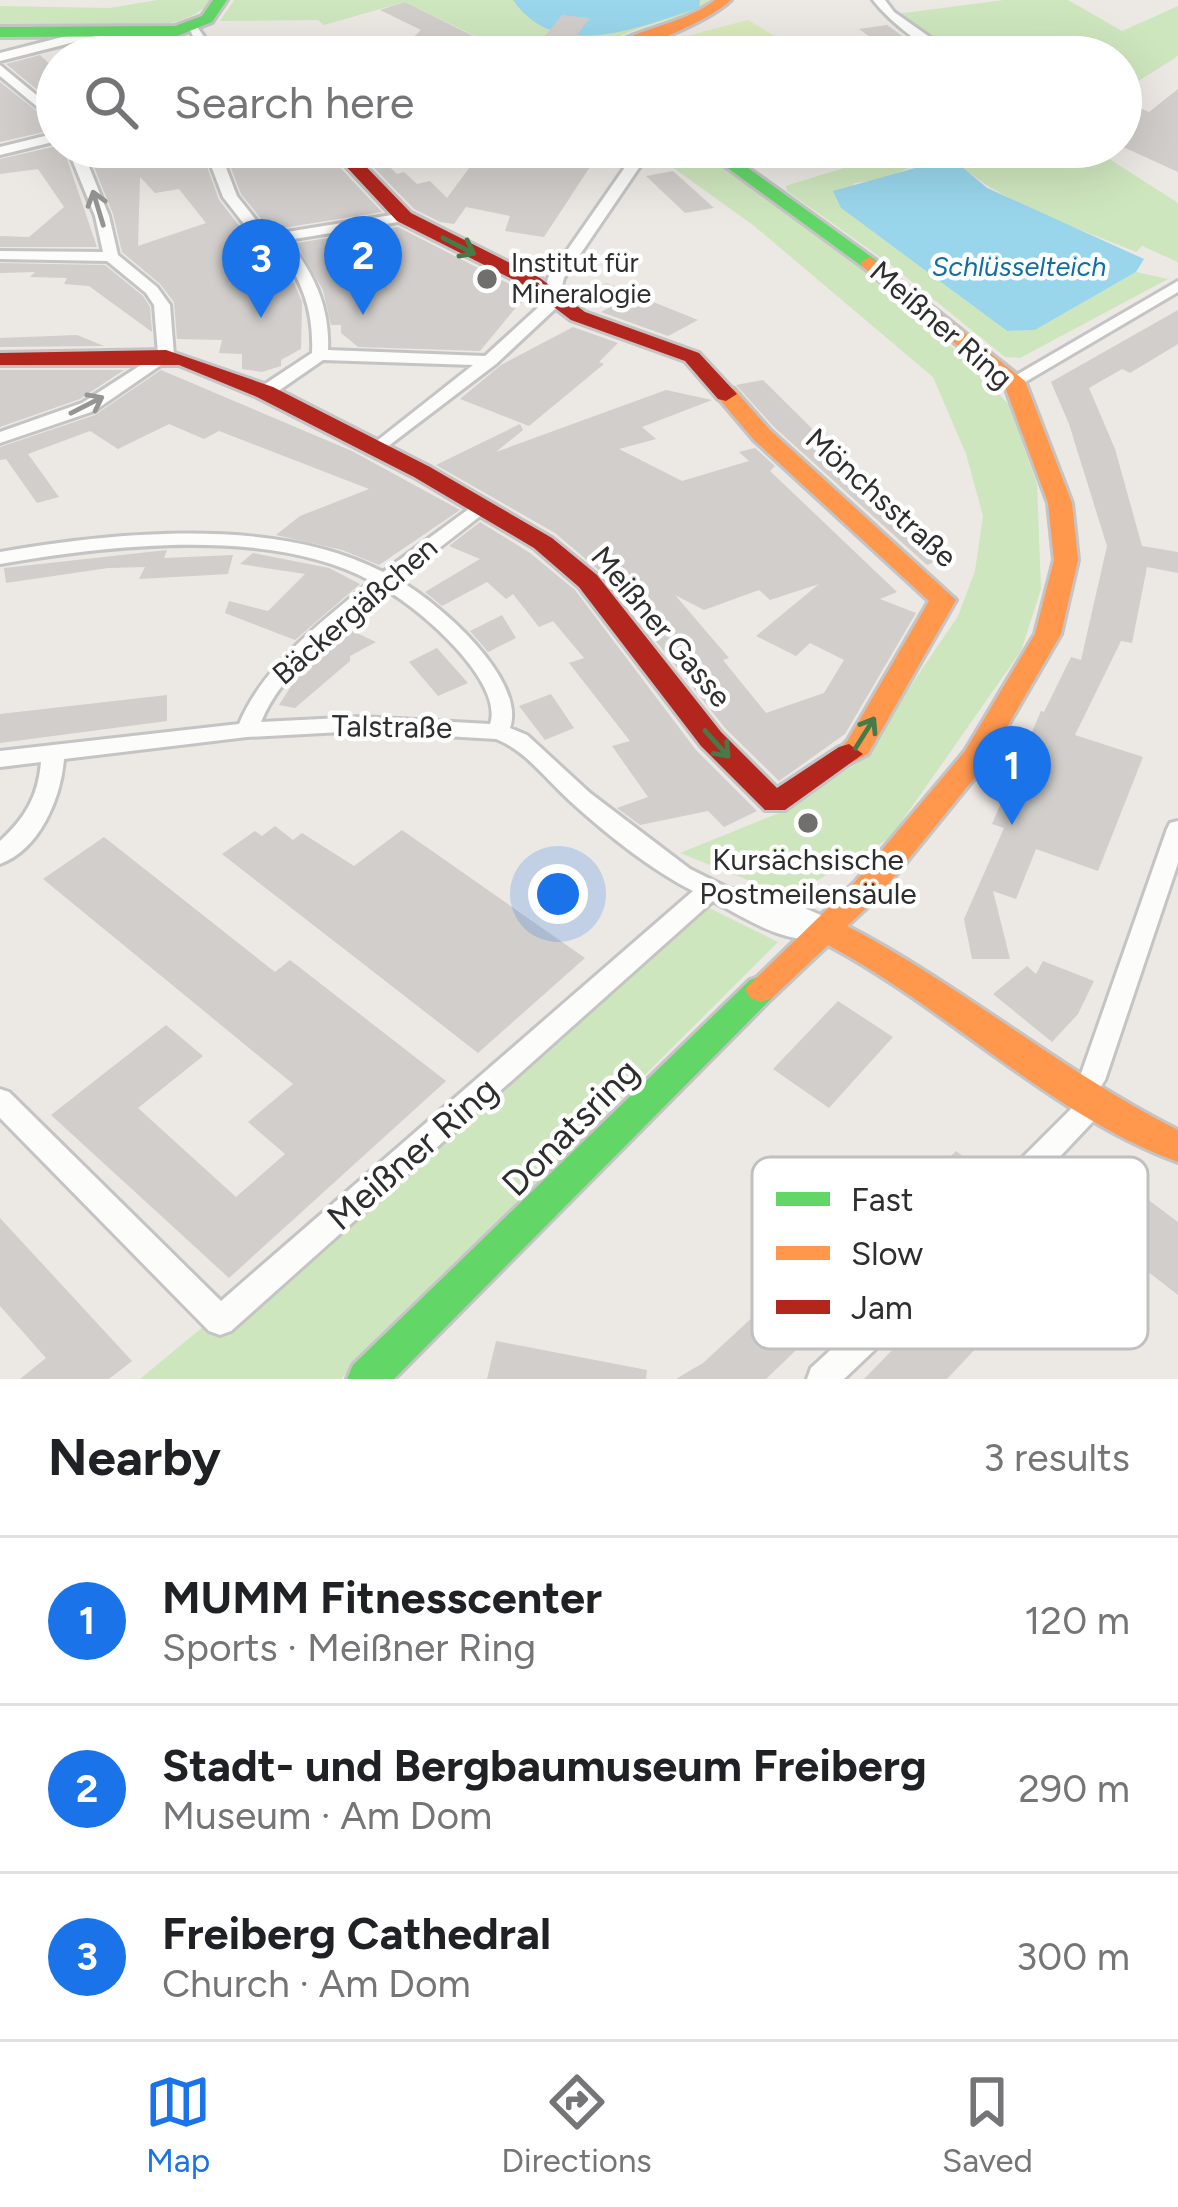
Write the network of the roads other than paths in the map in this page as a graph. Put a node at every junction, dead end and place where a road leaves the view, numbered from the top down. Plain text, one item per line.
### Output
1 (220, 0) edge
2 (724, 0) edge
3 (879, 0) edge
4 (0, 32) edge
5 (94, 33) junction
6 (82, 36) edge
7 (170, 36) edge
8 (197, 36) edge
9 (642, 36) edge
10 (922, 36) edge
11 (36, 48) edge
12 (0, 57) edge
13 (0, 69) edge
14 (36, 101) edge
15 (36, 142) edge
16 (0, 151) edge
17 (83, 168) edge
18 (219, 168) edge
19 (357, 168) edge
20 (628, 168) edge
21 (737, 168) edge
22 (404, 218) junction
23 (285, 245) junction
24 (0, 255) edge
25 (110, 256) junction
26 (1178, 286) edge
27 (554, 297) junction
28 (320, 355) junction
29 (166, 356) junction
30 (0, 359) edge
31 (490, 361) junction
32 (1014, 381) junction
33 (265, 392) junction
34 (0, 438) edge
35 (379, 448) junction
36 (481, 506) junction
37 (0, 558) edge
38 (384, 581) junction
39 (247, 730) junction
40 (497, 732) junction
41 (53, 753) junction
42 (0, 759) edge
43 (775, 803) joint
44 (1178, 829) edge
45 (0, 855) edge
46 (721, 893) junction
47 (827, 930) junction
48 (0, 1100) edge
49 (1085, 1100) junction
50 (1178, 1147) edge
51 (1039, 1157) edge
52 (854, 1349) edge
53 (367, 1379) edge
54 (822, 1379) edge

1 - 8 main road
2 - 9 main road
3 - 10 street
4 - 5 main road
5 - 6 street
5 - 7 main road
11 - 12 street
13 - 14 street
15 - 16 street
25 -> 17 street
18 - 23 street
19 - 22 main road
20 - 27 street
21 - 32 main road, Meißner Ring
22 - 23 street
22 -> 27 main road, Mönchsstraße
23 - 28 street
24 - 25 street
25 - 29 street
26 - 32 street
27 - 31 street
43 -> 27 main road, Mönchsstraße
28 - 31 street
28 - 33 street
29 - 30 main road
29 - 33 main road, Meißner Gasse
34 -> 29 street
31 - 35 street
32 - 47 main road, Meißner Ring
33 - 35 main road, Meißner Gasse
35 - 36 main road, Meißner Gasse
36 - 38 street, Bäckergäßchen
36 -> 43 main road, Meißner Gasse
37 - 38 street
38 - 39 street, Bäckergäßchen
38 - 40 street
39 - 40 street, Talstraße
39 - 41 street, Talstraße
40 - 46 street
41 - 42 street, Talstraße
41 - 45 street
44 - 49 street
46 - 47 street
46 - 48 street, Meißner Ring
47 - 49 main road
47 - 53 main road, Donatsring
49 - 50 main road
49 - 51 street
52 - 54 street

